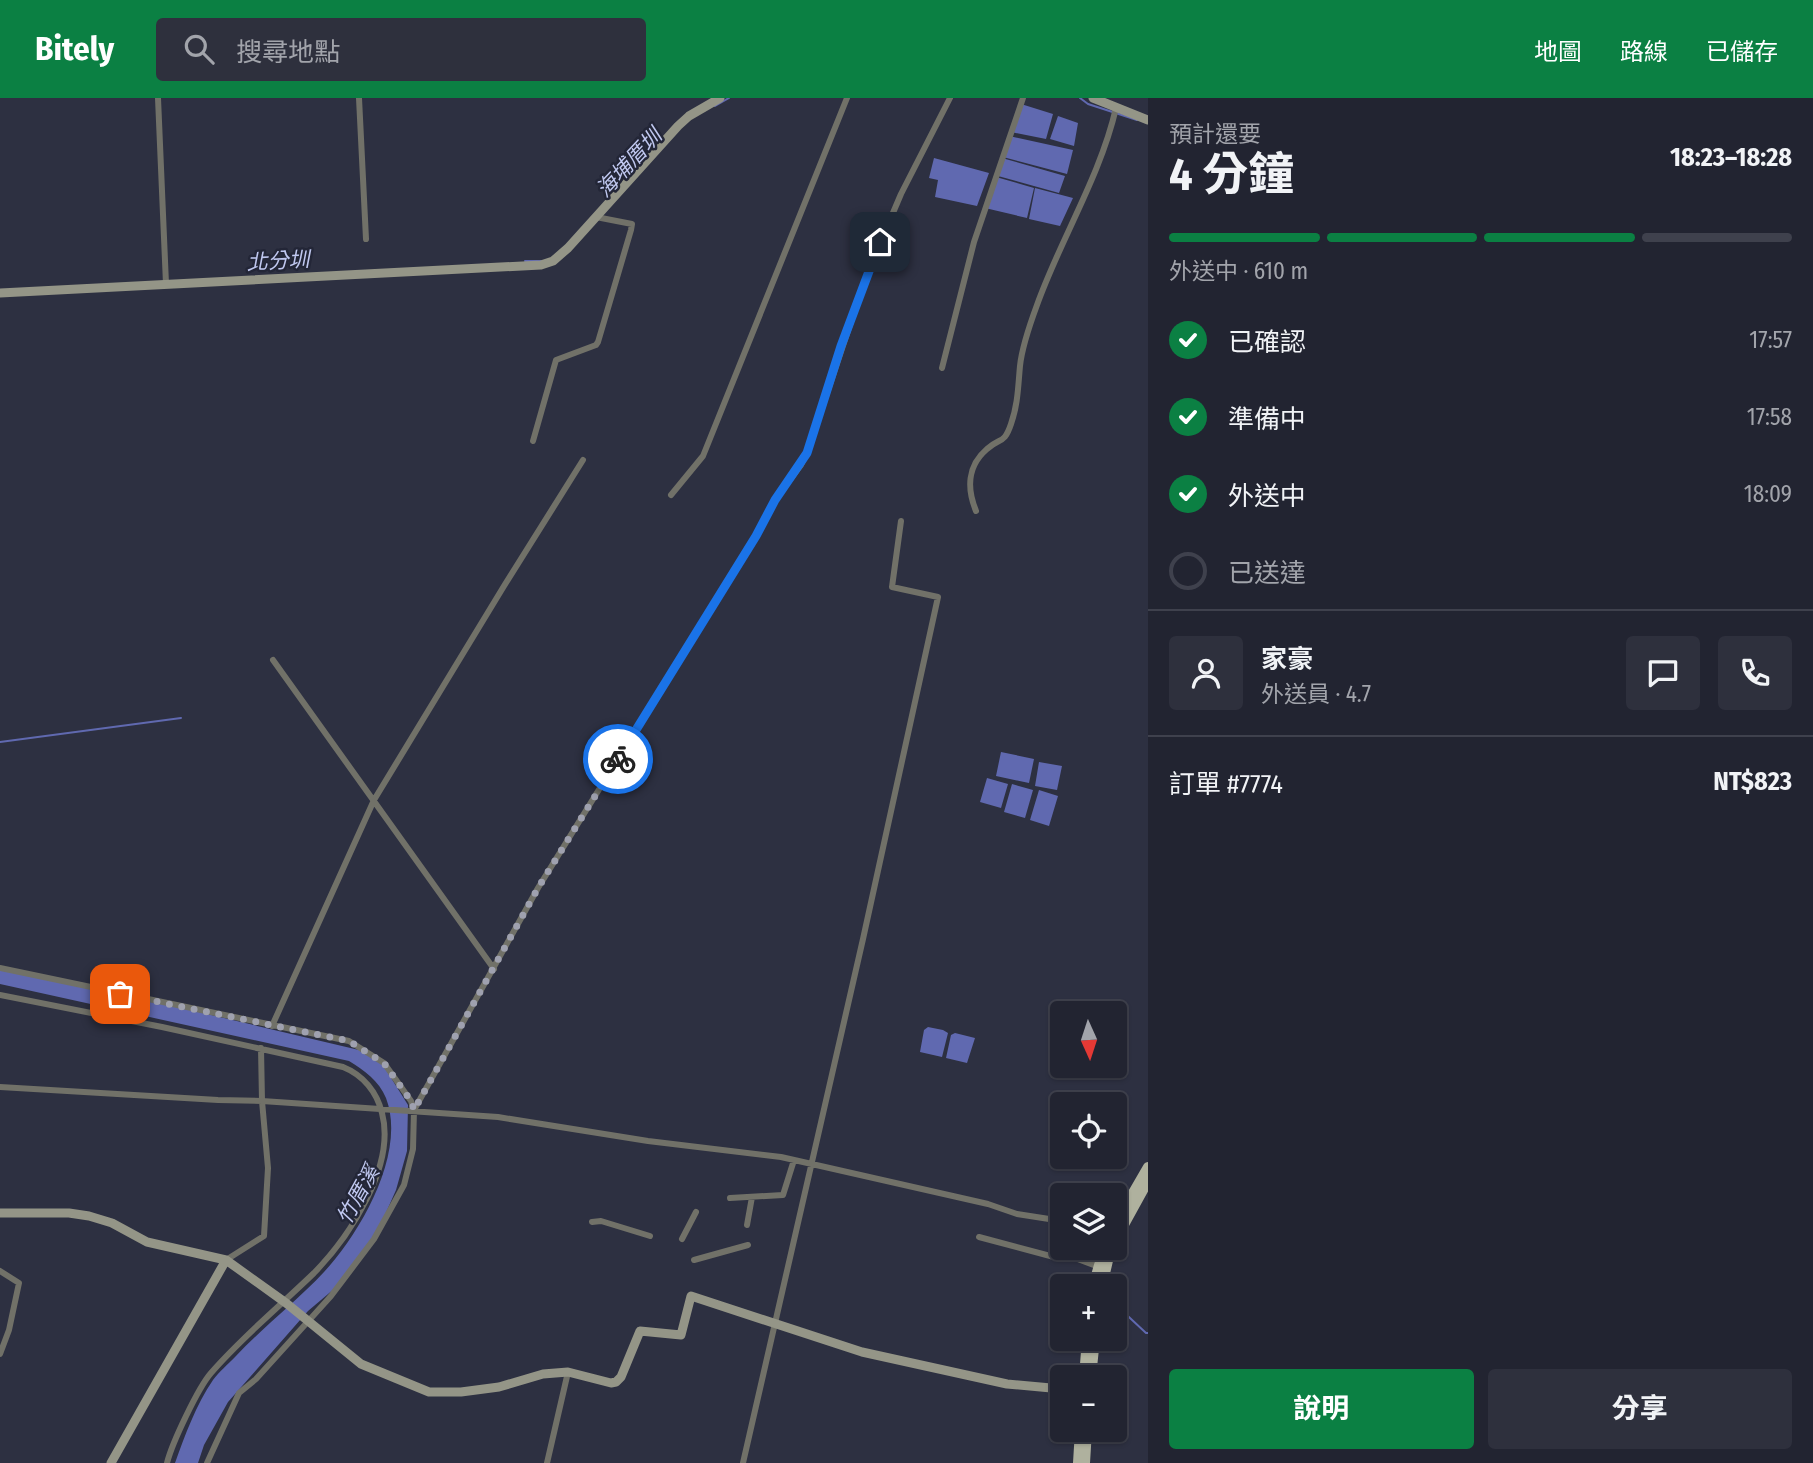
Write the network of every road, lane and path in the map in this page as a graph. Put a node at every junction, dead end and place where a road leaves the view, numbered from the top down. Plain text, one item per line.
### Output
1 (158, 98) edge
2 (359, 98) edge
3 (720, 98) edge
4 (847, 98) edge
5 (950, 98) edge
6 (1023, 98) edge
7 (1093, 98) edge
8 (1116, 108) junction
9 (1148, 120) edge
10 (596, 217) junction
11 (366, 239) dead end
12 (166, 281) junction
13 (0, 293) edge
14 (942, 368) dead end
15 (533, 441) dead end
16 (583, 460) dead end
17 (671, 495) dead end
18 (976, 512) dead end
19 (901, 522) dead end
20 (273, 660) dead end
21 (374, 800) junction
22 (0, 968) edge
23 (494, 969) junction
24 (0, 995) edge
25 (272, 1026) junction
26 (261, 1048) junction
27 (0, 1087) edge
28 (262, 1101) junction
29 (381, 1108) junction
30 (414, 1110) junction
31 (794, 1160) junction
32 (811, 1163) junction
33 (1148, 1167) edge
34 (1148, 1181) edge
35 (752, 1197) junction
36 (730, 1198) dead end
37 (1127, 1203) edge
38 (696, 1212) dead end
39 (0, 1213) edge
40 (1127, 1218) edge
41 (1050, 1219) edge
42 (592, 1222) dead end
43 (747, 1225) dead end
44 (650, 1236) dead end
45 (979, 1237) dead end
46 (682, 1239) dead end
47 (748, 1245) dead end
48 (694, 1259) dead end
49 (226, 1260) junction
50 (1101, 1260) edge
51 (1099, 1267) junction
52 (0, 1271) edge
53 (1097, 1274) edge
54 (285, 1302) junction
55 (307, 1321) junction
56 (774, 1322) junction
57 (0, 1354) edge
58 (568, 1372) junction
59 (1050, 1389) edge
60 (1079, 1442) edge
61 (1086, 1442) edge
62 (111, 1463) edge
63 (167, 1463) edge
64 (207, 1463) edge
65 (547, 1463) edge
66 (743, 1463) edge
67 (1078, 1463) edge
68 (1085, 1463) edge

1 - 12 street
2 - 11 street
3 - 10 street
4 - 17 street
5 - 23 street
6 - 14 street
7 - 8 street
8 - 9 street
8 - 18 street
10 - 12 street
10 - 15 street
12 - 13 street
16 - 21 street
19 - 32 street
20 - 21 street
21 - 23 street
21 - 25 street
22 - 25 street
23 - 30 street
24 - 26 street
25 - 30 street
26 - 28 street
26 - 29 street
27 - 28 street
28 - 29 street
28 - 49 street
29 - 30 street
29 - 54 street
30 - 31 street
30 - 55 street
31 - 32 street
31 - 35 street
32 - 41 street
32 - 56 street
33 - 37 main road
34 - 40 main road
35 - 36 street
35 - 43 street
38 - 46 street
39 - 49 street
42 - 44 street
45 - 51 street
47 - 48 street
49 - 54 street
49 - 62 street
50 - 51 main road
51 - 53 main road
52 - 57 street
54 - 55 street
54 - 63 street
55 - 58 street
55 - 64 street
56 - 58 street
56 - 59 street
56 - 66 street
58 - 65 street
60 - 67 main road
61 - 68 main road

